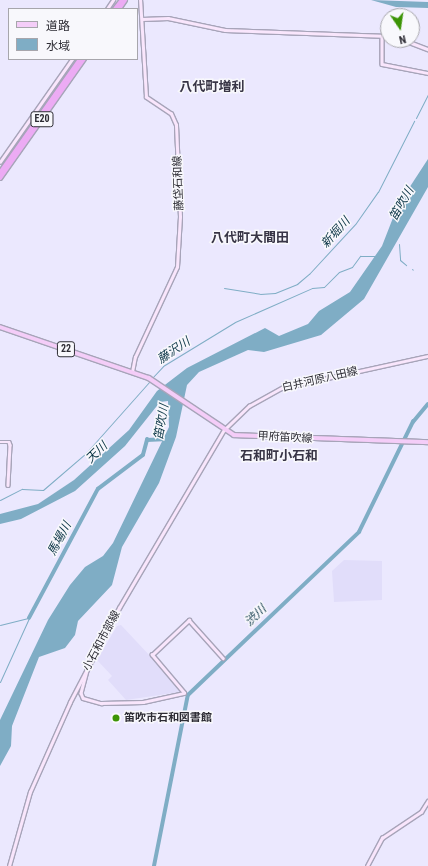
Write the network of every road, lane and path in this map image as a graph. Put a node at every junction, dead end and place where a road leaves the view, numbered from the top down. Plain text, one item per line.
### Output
1 (122, 0) edge
2 (140, 0) edge
3 (116, 8) edge
4 (142, 19) junction
5 (380, 36) edge
6 (382, 48) edge
7 (71, 60) edge
8 (79, 60) edge
9 (83, 60) edge
10 (428, 73) edge
11 (0, 162) edge
12 (0, 172) edge
13 (0, 178) edge
14 (0, 327) edge
15 (428, 356) edge
16 (132, 372) junction
17 (223, 429) junction
18 (0, 442) edge
19 (428, 442) edge
20 (8, 485) dead end
21 (223, 658) dead end
22 (88, 667) junction
23 (428, 801) edge
24 (9, 866) edge
25 (367, 866) edge

1 - 3 highway
2 - 4 main road, 藤垈石和線
4 - 5 main road
4 - 16 main road, 藤垈石和線
6 - 10 main road
7 - 11 main road
8 - 12 highway, E20
9 - 13 highway, E20
14 - 16 main road, 22
15 - 17 main road, 白井河原八田線
16 - 17 main road, 甲府笛吹線 / 22
17 - 19 main road, 甲府笛吹線 / 22
17 - 22 main road, 小石和市部線
18 - 20 main road
21 - 22 main road
22 - 24 main road, 小石和市部線
23 - 25 main road

